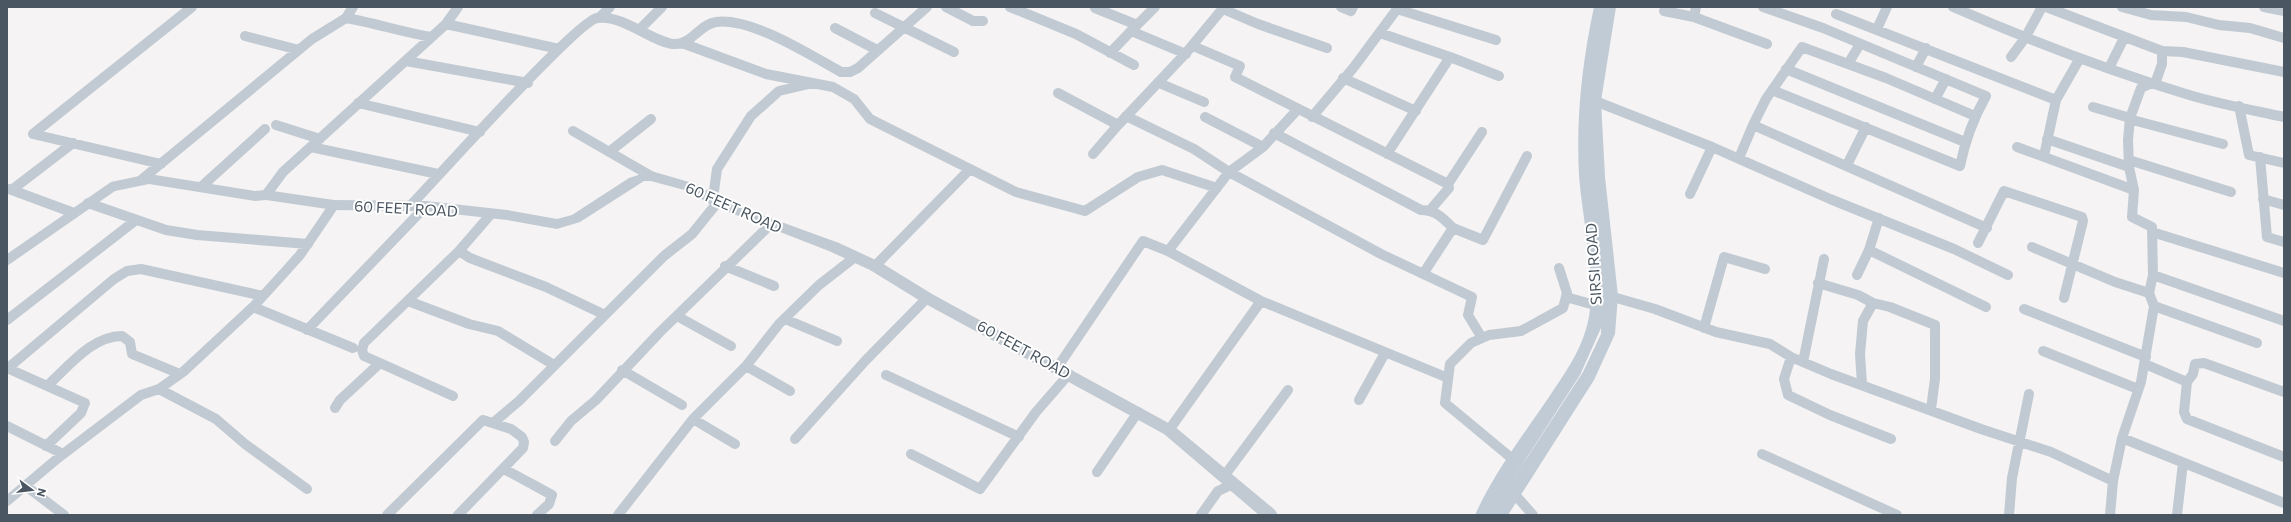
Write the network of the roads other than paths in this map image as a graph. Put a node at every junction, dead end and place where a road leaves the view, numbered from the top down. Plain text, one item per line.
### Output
1 (192, 7) edge
2 (353, 7) edge
3 (458, 7) edge
4 (610, 7) edge
5 (662, 7) edge
6 (927, 7) edge
7 (946, 7) edge
8 (1010, 7) edge
9 (1154, 7) edge
10 (1341, 7) edge
11 (1353, 7) edge
12 (1600, 7) edge
13 (1610, 7) edge
14 (1696, 7) edge
15 (1764, 7) edge
16 (1886, 7) edge
17 (1953, 7) edge
18 (2042, 7) edge
19 (2046, 7) edge
20 (2122, 7) edge
21 (2264, 7) edge
22 (1095, 8) edge
23 (1223, 8) edge
24 (1664, 11) dead end
25 (2282, 12) edge
26 (874, 13) dead end
27 (1836, 14) dead end
28 (346, 18) junction
29 (599, 18) junction
30 (1694, 18) junction
31 (983, 21) dead end
32 (446, 24) junction
33 (904, 27) junction
34 (835, 28) dead end
35 (1134, 28) junction
36 (1877, 29) junction
37 (639, 30) junction
38 (1380, 33) junction
39 (245, 36) dead end
40 (431, 37) junction
41 (2025, 38) junction
42 (2124, 38) junction
43 (2284, 38) edge
44 (1496, 40) dead end
45 (682, 43) junction
46 (1767, 44) dead end
47 (1860, 44) junction
48 (1193, 46) junction
49 (1327, 48) dead end
50 (1926, 48) junction
51 (558, 49) junction
52 (299, 50) junction
53 (878, 50) junction
54 (2162, 51) junction
55 (954, 52) dead end
56 (1110, 53) junction
57 (1186, 54) junction
58 (2011, 57) dead end
59 (1450, 58) junction
60 (2080, 58) junction
61 (406, 61) junction
62 (1848, 64) junction
63 (1134, 65) dead end
64 (1916, 67) junction
65 (2108, 68) junction
66 (1786, 69) junction
67 (2284, 72) edge
68 (1499, 76) dead end
69 (1343, 78) junction
70 (1946, 79) junction
71 (814, 82) junction
72 (528, 83) junction
73 (1160, 83) junction
74 (2151, 83) junction
75 (1772, 90) junction
76 (1058, 93) dead end
77 (1935, 99) junction
78 (2056, 100) junction
79 (1595, 101) junction
80 (1204, 102) dead end
81 (358, 103) junction
82 (2239, 106) junction
83 (2094, 107) dead end
84 (1298, 109) junction
85 (1416, 111) junction
86 (1126, 116) junction
87 (1975, 116) junction
88 (1205, 117) dead end
89 (1312, 117) junction
90 (2284, 117) edge
91 (651, 119) dead end
92 (2130, 119) junction
93 (276, 125) dead end
94 (1118, 125) junction
95 (1753, 125) junction
96 (1866, 127) junction
97 (265, 129) dead end
98 (573, 131) dead end
99 (480, 132) junction
100 (1482, 132) dead end
101 (1274, 133) junction
102 (320, 139) junction
103 (2047, 139) junction
104 (1965, 142) junction
105 (73, 143) junction
106 (2223, 144) dead end
107 (311, 147) junction
108 (1263, 147) junction
109 (1712, 147) junction
110 (2017, 147) dead end
111 (609, 152) junction
112 (1093, 154) dead end
113 (1387, 154) junction
114 (1527, 156) dead end
115 (2044, 156) junction
116 (2260, 157) junction
117 (1739, 158) junction
118 (2129, 163) junction
119 (2284, 163) edge
120 (161, 164) junction
121 (1847, 165) junction
122 (970, 169) junction
123 (1229, 172) junction
124 (438, 174) junction
125 (651, 176) junction
126 (141, 180) junction
127 (1448, 184) junction
128 (201, 187) junction
129 (1216, 188) junction
130 (10, 189) edge
131 (2134, 190) junction
132 (2231, 192) dead end
133 (1690, 194) dead end
134 (266, 195) junction
135 (712, 199) junction
136 (2263, 199) junction
137 (88, 203) junction
138 (334, 205) junction
139 (2284, 205) edge
140 (410, 206) junction
141 (426, 206) junction
142 (1431, 209) junction
143 (74, 213) junction
144 (491, 214) junction
145 (1879, 218) junction
146 (136, 220) junction
147 (770, 225) junction
148 (1453, 228) junction
149 (1987, 228) junction
150 (2152, 232) junction
151 (2284, 242) edge
152 (1978, 243) dead end
153 (308, 244) junction
154 (2032, 247) dead end
155 (1869, 250) junction
156 (458, 251) junction
157 (1168, 251) junction
158 (855, 257) junction
159 (1824, 259) dead end
160 (7, 261) edge
161 (2073, 264) junction
162 (726, 266) junction
163 (875, 266) junction
164 (1559, 268) dead end
165 (1766, 269) dead end
166 (2284, 273) edge
167 (1423, 274) junction
168 (2008, 274) dead end
169 (1857, 275) dead end
170 (2153, 275) junction
171 (1818, 283) junction
172 (774, 286) dead end
173 (2149, 293) junction
174 (263, 296) junction
175 (1566, 297) junction
176 (927, 298) junction
177 (1602, 298) junction
178 (2064, 298) dead end
179 (408, 301) junction
180 (1261, 302) junction
181 (1873, 303) junction
182 (2154, 306) junction
183 (1986, 307) dead end
184 (253, 308) junction
185 (2024, 309) dead end
186 (605, 315) junction
187 (677, 316) junction
188 (785, 319) junction
189 (7, 320) edge
190 (2284, 321) edge
191 (1704, 328) junction
192 (307, 330) junction
193 (1482, 338) junction
194 (837, 341) dead end
195 (2257, 343) dead end
196 (731, 346) dead end
197 (352, 348) dead end
198 (2043, 351) dead end
199 (1385, 353) junction
200 (1791, 357) junction
201 (2146, 360) junction
202 (1803, 362) junction
203 (380, 363) junction
204 (554, 365) junction
205 (746, 366) junction
206 (8, 368) edge
207 (1057, 368) junction
208 (622, 370) junction
209 (180, 374) junction
210 (1068, 374) junction
211 (886, 375) dead end
212 (1448, 378) junction
213 (2187, 382) junction
214 (1862, 384) junction
215 (48, 385) junction
216 (159, 389) junction
217 (2138, 389) junction
218 (1288, 390) dead end
219 (790, 391) dead end
220 (2284, 392) edge
221 (2030, 394) dead end
222 (453, 396) dead end
223 (1359, 400) dead end
224 (682, 405) dead end
225 (335, 408) dead end
226 (1931, 409) junction
227 (1138, 412) junction
228 (693, 419) junction
229 (493, 423) junction
230 (7, 426) edge
231 (1169, 430) junction
232 (1019, 437) junction
233 (2122, 438) junction
234 (795, 439) dead end
235 (1892, 439) dead end
236 (555, 441) dead end
237 (2020, 441) junction
238 (735, 444) dead end
239 (46, 446) junction
240 (63, 454) junction
241 (911, 454) dead end
242 (1762, 454) dead end
243 (2284, 458) edge
244 (1515, 461) junction
245 (2183, 463) junction
246 (504, 469) junction
247 (1097, 472) dead end
248 (1229, 479) junction
249 (1505, 479) junction
250 (2113, 481) junction
251 (26, 486) junction
252 (307, 489) dead end
253 (1513, 495) junction
254 (7, 501) edge
255 (2284, 503) edge
256 (64, 515) edge
257 (387, 515) edge
258 (458, 515) edge
259 (537, 515) edge
260 (618, 515) edge
261 (1202, 515) edge
262 (1270, 515) edge
263 (1483, 515) edge
264 (1499, 515) edge
265 (1533, 515) edge
266 (1897, 515) edge
267 (2009, 515) edge
268 (2110, 515) edge
269 (2178, 515) edge

1 - 105 street
2 - 28 street
3 - 32 street
4 - 29 street
5 - 37 street
6 - 33 street
7 - 31 street
8 - 56 street
9 - 35 street
10 - 11 street
12 - 177 main road, SIRSI ROAD
13 - 79 main road, SIRSI ROAD
14 - 30 street
15 - 47 street
16 - 36 street
17 - 41 street
18 - 41 street
19 - 42 street
20 - 43 street
21 - 25 street
22 - 35 street
23 - 48 street
23 - 49 street
24 - 30 street
26 - 33 street
27 - 36 street
28 - 40 street
28 - 52 street
29 - 37 street
29 - 51 street
30 - 46 street
32 - 40 street
32 - 51 street
33 - 53 street
33 - 55 street
34 - 53 street
35 - 56 street
35 - 57 street
36 - 50 street
37 - 45 street
38 - 44 street
38 - 59 street
38 - 69 street
39 - 52 street
40 - 61 street
41 - 58 street
41 - 60 street
42 - 54 street
42 - 65 street
45 - 53 street
45 - 71 street
47 - 62 street
47 - 64 street
48 - 57 street
48 - 84 street
50 - 64 street
50 - 78 street
51 - 72 street
52 - 120 street
54 - 67 street
54 - 74 street
56 - 63 street
57 - 73 street
59 - 68 street
59 - 85 street
60 - 65 street
60 - 78 street
61 - 72 street
61 - 81 street
62 - 66 street
62 - 77 street
64 - 70 street
65 - 74 street
66 - 75 street
66 - 104 street
69 - 85 street
69 - 89 street
70 - 77 street
70 - 87 street
71 - 122 street
71 - 135 street
72 - 99 street
73 - 80 street
73 - 86 street
74 - 82 street
74 - 92 street
75 - 95 street
75 - 96 street
76 - 94 street
77 - 87 street
78 - 103 street
79 - 109 street
79 - 177 main road, SIRSI ROAD
81 - 99 street
81 - 102 street
82 - 90 street
82 - 116 street
83 - 92 street
84 - 89 street
84 - 101 street
85 - 113 street
86 - 94 street
86 - 123 street
87 - 104 street
88 - 108 street
89 - 113 street
91 - 111 street
92 - 106 street
92 - 118 street
93 - 102 street
94 - 112 street
95 - 117 street
95 - 121 street
96 - 104 street
96 - 121 street
97 - 128 street
98 - 111 street
99 - 124 street
100 - 127 street
101 - 108 street
101 - 142 street
102 - 107 street
103 - 115 street
103 - 118 street
105 - 120 street
105 - 130 street
107 - 124 street
107 - 134 street
108 - 123 street
109 - 117 street
109 - 133 street
110 - 115 street
111 - 125 street
113 - 127 street
114 - 148 street
115 - 131 street
116 - 119 street
116 - 136 street
117 - 145 street
118 - 131 street
118 - 132 street
120 - 126 street
121 - 149 street
122 - 129 street
122 - 163 street
123 - 129 street
123 - 167 street
124 - 140 street
125 - 135 street, 60 FEET ROAD
125 - 144 street, 60 FEET ROAD
126 - 128 street, 60 FEET ROAD
126 - 137 street, 60 FEET ROAD
127 - 142 street
128 - 134 street, 60 FEET ROAD
129 - 157 street
130 - 143 street
131 - 150 street
134 - 138 street, 60 FEET ROAD
135 - 147 street, 60 FEET ROAD
135 - 186 street
136 - 139 street
136 - 151 street
137 - 143 street
137 - 146 street
138 - 140 street, 60 FEET ROAD
138 - 153 street
140 - 141 street, 60 FEET ROAD
141 - 144 street, 60 FEET ROAD
141 - 192 street
142 - 148 street
143 - 160 street
144 - 156 street
145 - 155 street
145 - 168 street
146 - 153 street
146 - 189 street
147 - 158 street, 60 FEET ROAD
147 - 162 street
148 - 167 street
149 - 152 street
149 - 161 street
150 - 166 street
150 - 170 street
153 - 174 street
154 - 161 street
155 - 169 street
155 - 183 street
156 - 179 street
156 - 186 street
157 - 180 street
157 - 207 street
158 - 163 street, 60 FEET ROAD
158 - 188 street
159 - 171 street
161 - 173 street
161 - 178 street
162 - 172 street
162 - 187 street
163 - 176 street, 60 FEET ROAD
164 - 175 street
165 - 191 street
167 - 193 street
170 - 173 street
170 - 190 street
171 - 181 street
171 - 202 street
173 - 182 street
174 - 184 street
174 - 206 street
175 - 177 street
175 - 193 street
176 - 207 street, 60 FEET ROAD
176 - 234 street
177 - 191 street
177 - 244 main road, SIRSI ROAD
177 - 253 main road, SIRSI ROAD
179 - 203 street
179 - 204 street
180 - 199 street
180 - 231 street
181 - 214 street
181 - 226 street
182 - 195 street
182 - 201 street
184 - 192 street
184 - 209 street
185 - 201 street
186 - 204 street
187 - 196 street
187 - 208 street
188 - 194 street
188 - 205 street
191 - 200 street
192 - 197 street
193 - 212 street
198 - 217 street
199 - 212 street
199 - 223 street
200 - 202 street
200 - 235 street
201 - 213 street
201 - 217 street
202 - 214 street
203 - 222 street
203 - 225 street
204 - 229 street
205 - 219 street
205 - 228 street
206 - 215 street
207 - 210 street, 60 FEET ROAD
208 - 224 street
208 - 236 street
209 - 215 street
209 - 216 street
210 - 227 street, 60 FEET ROAD
210 - 232 street
211 - 232 street
212 - 244 street
213 - 220 street
213 - 243 street
214 - 226 street
215 - 239 street
216 - 240 street
216 - 252 street
217 - 233 street
218 - 248 street
221 - 237 street
226 - 237 street
227 - 231 street, 60 FEET ROAD
227 - 247 street
228 - 238 street
228 - 260 street
229 - 246 street
229 - 257 street
230 - 239 street
231 - 248 street, 60 FEET ROAD
232 - 241 street
233 - 245 street
233 - 250 street
237 - 250 street
237 - 267 street
239 - 240 street
240 - 251 street
242 - 266 street
244 - 249 main road, SIRSI ROAD
245 - 255 street
245 - 269 street
246 - 258 street
246 - 259 street
248 - 261 street
248 - 262 street, 60 FEET ROAD
249 - 253 street
249 - 263 main road, SIRSI ROAD
250 - 268 street
251 - 254 street
251 - 256 street
253 - 264 main road, SIRSI ROAD
253 - 265 street

